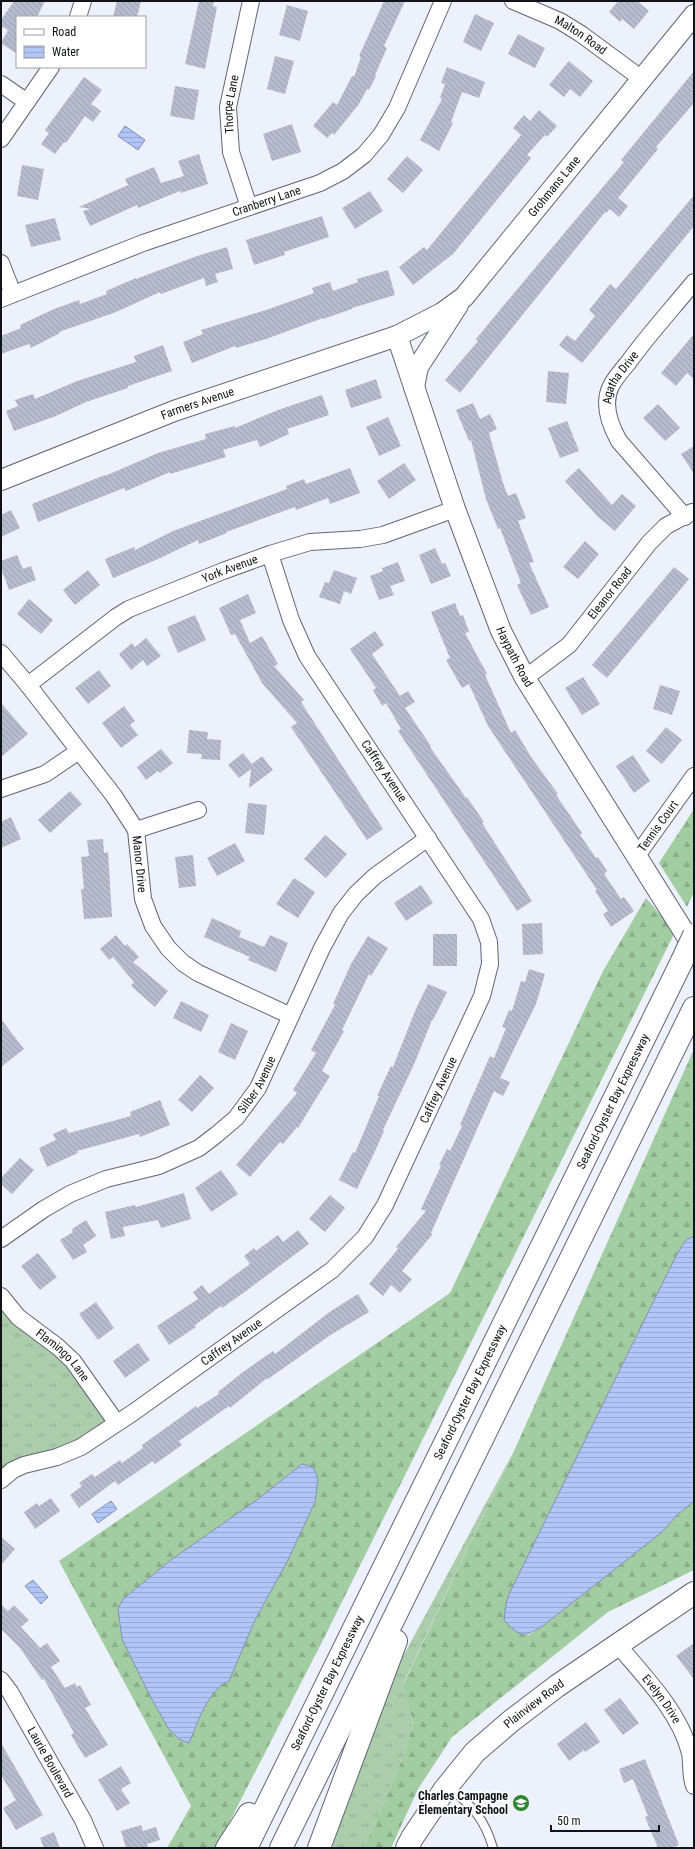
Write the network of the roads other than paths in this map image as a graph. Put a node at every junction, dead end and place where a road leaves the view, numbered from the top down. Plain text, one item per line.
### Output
1 (83, 1) edge
2 (251, 1) edge
3 (443, 1) edge
4 (513, 1) edge
5 (694, 15) edge
6 (78, 16) edge
7 (50, 68) edge
8 (642, 79) junction
9 (1, 84) edge
10 (27, 102) junction
11 (1, 139) edge
12 (249, 207) junction
13 (1, 263) edge
14 (694, 282) edge
15 (7, 296) edge
16 (464, 297) junction
17 (397, 336) junction
18 (414, 387) junction
19 (1, 480) edge
20 (455, 509) junction
21 (689, 514) edge
22 (270, 554) junction
23 (1, 653) edge
24 (526, 678) junction
25 (28, 685) junction
26 (79, 751) junction
27 (694, 776) edge
28 (1, 789) edge
29 (198, 810) dead end
30 (136, 830) junction
31 (428, 838) junction
32 (636, 857) junction
33 (694, 935) edge
34 (688, 954) edge
35 (694, 1008) edge
36 (291, 1016) junction
37 (1, 1239) edge
38 (1, 1296) edge
39 (116, 1422) junction
40 (1, 1480) edge
41 (428, 1549) junction
42 (694, 1593) edge
43 (617, 1644) junction
44 (1, 1680) edge
45 (306, 1726) junction
46 (448, 1785) junction
47 (694, 1786) edge
48 (94, 1848) edge
49 (227, 1848) edge
50 (246, 1848) edge
51 (281, 1848) edge
52 (319, 1848) edge
53 (407, 1848) edge
54 (493, 1848) edge

1 - 6 street
2 - 12 street, Thorpe Lane
3 - 12 street, Cranberry Lane
4 - 8 street, Malton Road
5 - 8 street, Grohmans Lane
7 - 10 street
8 - 16 street, Grohmans Lane
9 - 10 street
10 - 11 street
12 - 15 street, Cranberry Lane
13 - 15 street
14 - 21 street, Agatha Drive
16 - 17 street, Grohmans Lane
16 - 18 street
17 - 18 street, Haypath Road
17 - 19 street, Farmers Avenue
18 - 20 street, Haypath Road
20 - 22 street, York Avenue
20 - 24 street, Haypath Road
21 - 24 street, Eleanor Road
22 - 25 street, York Avenue
22 - 31 street, Caffrey Avenue
23 - 25 street, Manor Drive
24 - 32 street, Haypath Road
25 - 26 street, Manor Drive
26 - 28 street
26 - 30 street, Manor Drive
27 - 32 street, Tennis Court
29 - 30 street
30 - 36 street, Manor Drive
31 - 36 street, Silber Avenue
31 - 39 street, Caffrey Avenue
32 - 34 street, Haypath Road
33 - 34 main road, Seaford-Oyster Bay Expressway, bridge
34 - 45 main road, Seaford-Oyster Bay Expressway
35 - 41 main road
36 - 37 street, Silber Avenue
38 - 39 street, Flamingo Lane
39 - 40 street, Caffrey Avenue
41 - 51 main road
41 - 52 main road
42 - 43 main road, Plainview Road
43 - 46 main road, Plainview Road
43 - 47 street, Evelyn Drive
44 - 48 street, Laurie Boulevard
45 - 49 main road
45 - 50 main road, Seaford-Oyster Bay Expressway
46 - 53 main road, Plainview Road
46 - 54 lane

